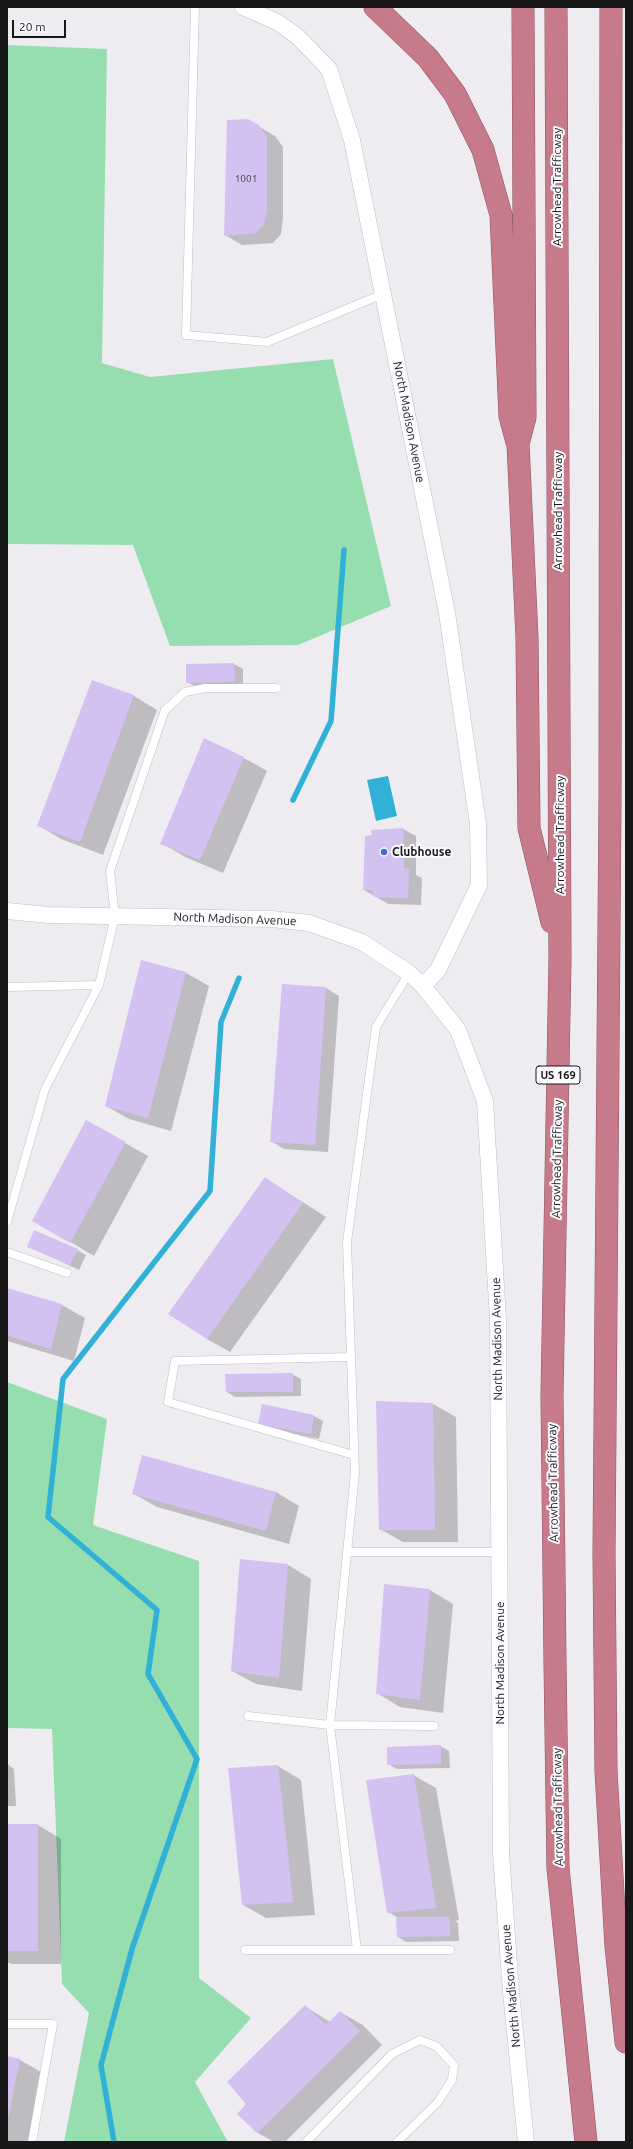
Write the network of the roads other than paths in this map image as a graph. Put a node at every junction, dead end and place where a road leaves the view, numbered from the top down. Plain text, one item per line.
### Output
1 (195, 7) edge
2 (243, 7) edge
3 (375, 7) edge
4 (523, 7) edge
5 (556, 7) edge
6 (611, 7) edge
7 (383, 294) junction
8 (518, 444) junction
9 (626, 686) edge
10 (277, 688) dead end
11 (610, 800) junction
12 (7, 910) edge
13 (116, 916) junction
14 (560, 959) junction
15 (409, 973) junction
16 (99, 985) junction
17 (423, 986) junction
18 (7, 987) edge
19 (7, 1222) edge
20 (7, 1252) edge
21 (67, 1273) dead end
22 (351, 1357) junction
23 (354, 1454) junction
24 (347, 1552) junction
25 (499, 1552) junction
26 (248, 1716) dead end
27 (330, 1725) junction
28 (434, 1726) dead end
29 (245, 1950) dead end
30 (357, 1950) junction
31 (450, 1950) dead end
32 (7, 2024) edge
33 (626, 2042) edge
34 (32, 2142) edge
35 (306, 2142) edge
36 (396, 2142) edge
37 (526, 2142) edge
38 (586, 2142) edge

1 - 7 lane
2 - 7 street, North Madison Avenue
3 - 8 highway
4 - 8 highway
5 - 14 highway, Arrowhead Trafficway / US 169
6 - 11 highway
7 - 17 street, North Madison Avenue
8 - 14 highway
9 - 11 highway
10 - 13 lane
11 - 33 highway
12 - 13 street, North Madison Avenue
13 - 15 street, North Madison Avenue
13 - 16 lane
14 - 38 highway, Arrowhead Trafficway / US 169
15 - 17 street, North Madison Avenue
15 - 22 lane
16 - 18 lane
16 - 19 lane
17 - 25 street, North Madison Avenue
20 - 21 lane
22 - 23 lane
22 - 23 lane
23 - 24 lane
24 - 25 lane
24 - 27 lane
25 - 37 street, North Madison Avenue
26 - 27 lane
27 - 28 lane
27 - 30 lane
29 - 30 lane
30 - 31 lane
32 - 34 lane
35 - 36 lane

